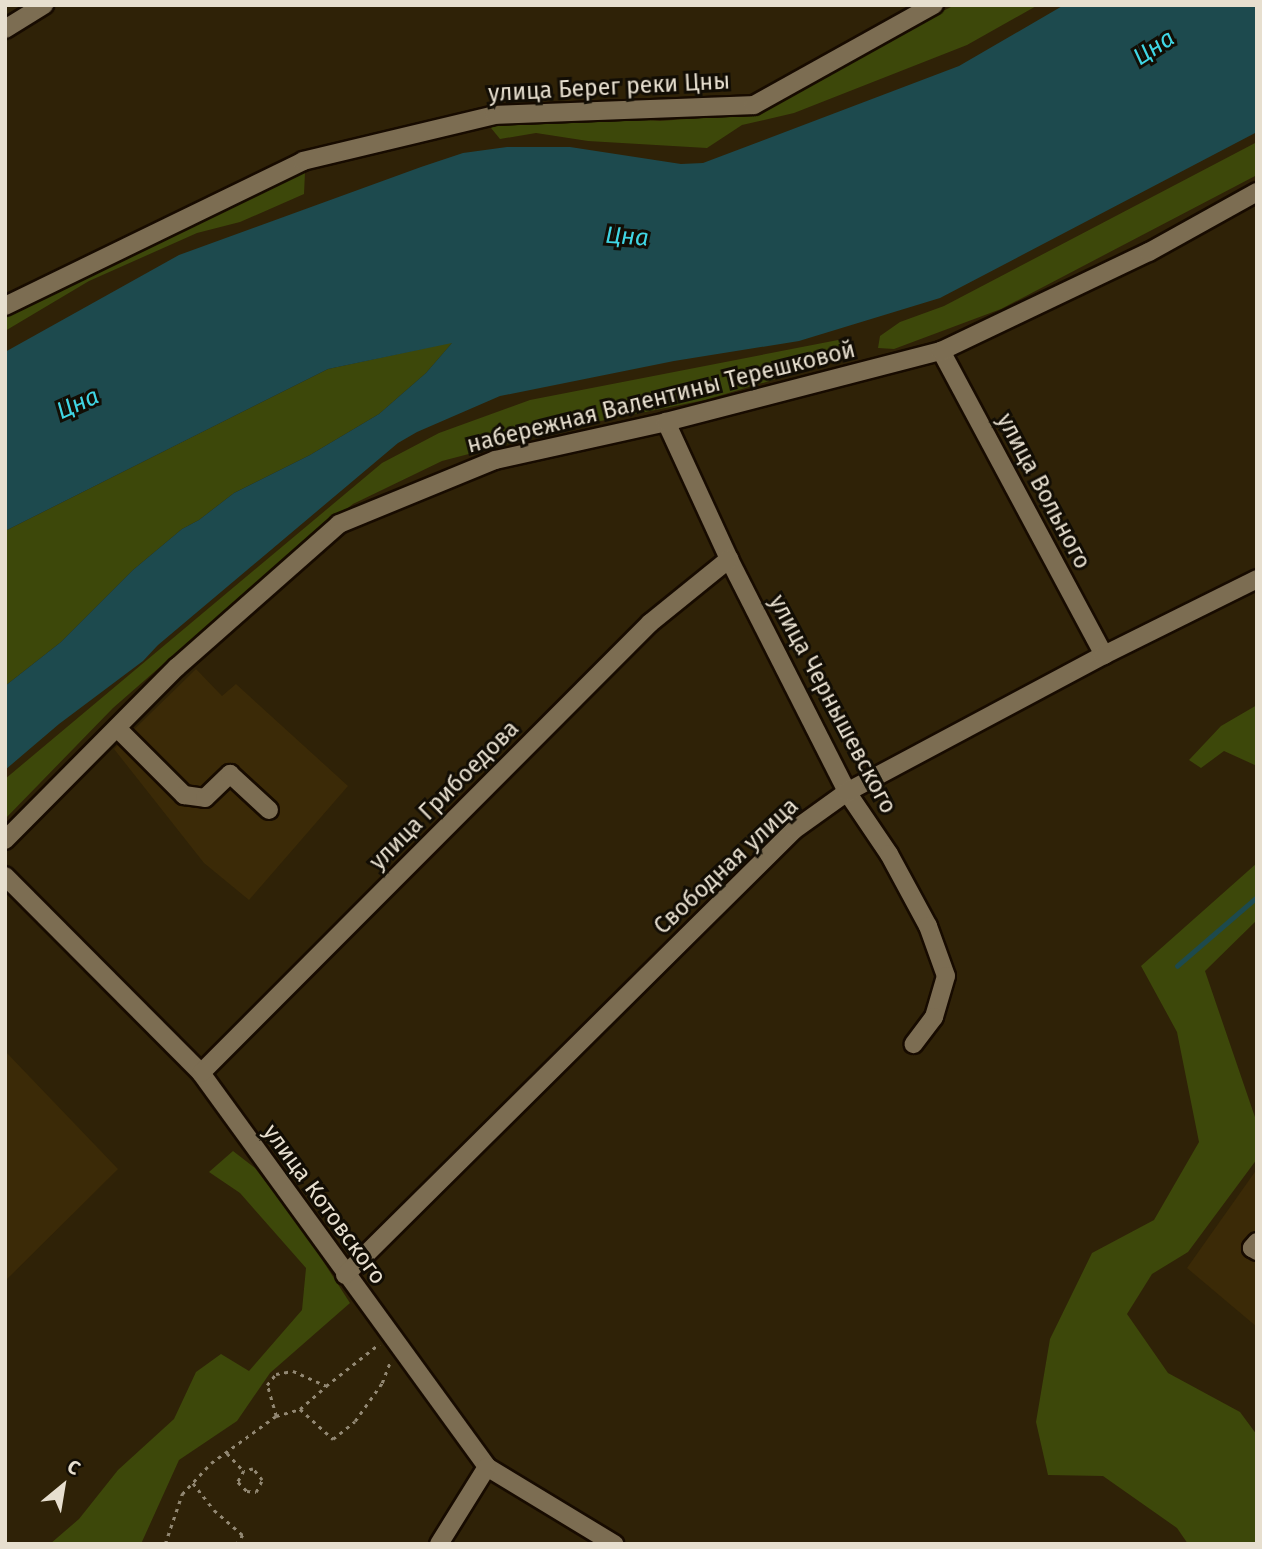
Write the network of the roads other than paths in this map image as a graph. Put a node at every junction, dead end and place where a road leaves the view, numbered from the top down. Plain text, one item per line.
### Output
1 (44, 5) edge
2 (934, 5) edge
3 (5, 29) edge
4 (1257, 192) edge
5 (5, 306) edge
6 (941, 351) junction
7 (666, 422) junction
8 (729, 559) junction
9 (1257, 579) edge
10 (1104, 655) junction
11 (117, 728) junction
12 (847, 792) junction
13 (269, 810) dead end
14 (5, 840) edge
15 (5, 876) edge
16 (915, 1044) dead end
17 (201, 1073) junction
18 (1257, 1242) edge
19 (1257, 1251) edge
20 (345, 1275) junction
21 (487, 1467) junction
22 (439, 1544) edge
23 (614, 1544) edge

1 - 3 street
2 - 5 street, улица Берег реки Цны
4 - 6 street, набережная Валентины Терешковой
6 - 7 street, набережная Валентины Терешковой
6 - 10 street, улица Вольного
7 - 8 street, улица Чернышевского
7 - 11 street, набережная Валентины Терешковой
8 - 12 street, улица Чернышевского
8 - 17 street, улица Грибоедова
9 - 10 street, Свободная улица
10 - 12 street, Свободная улица
11 - 13 street
11 - 14 street, набережная Валентины Терешковой
12 - 16 street, улица Чернышевского
12 - 20 street, Свободная улица
15 - 17 street, улица Котовского
17 - 20 street, улица Котовского
18 - 19 street
20 - 21 street, улица Котовского
21 - 22 street
21 - 23 street, улица Котовского

